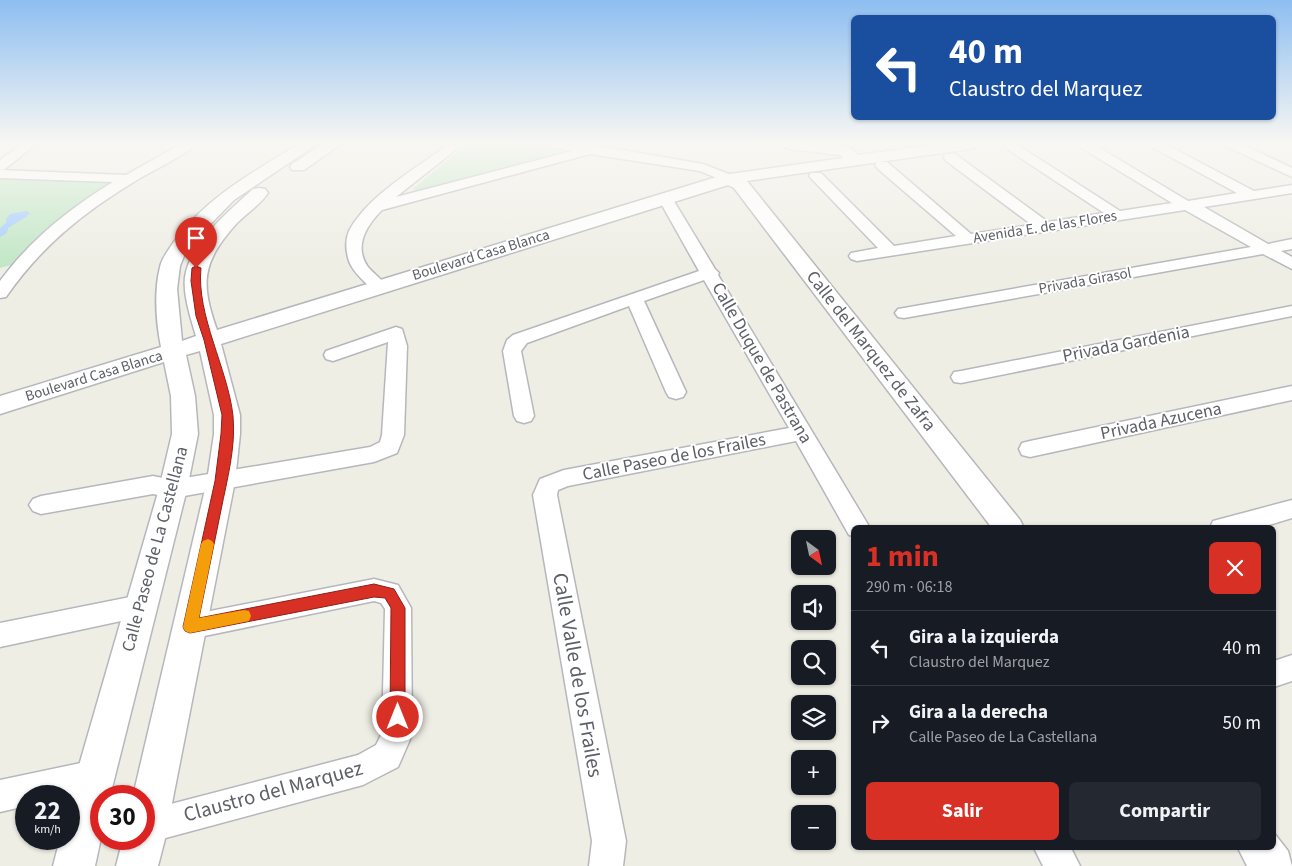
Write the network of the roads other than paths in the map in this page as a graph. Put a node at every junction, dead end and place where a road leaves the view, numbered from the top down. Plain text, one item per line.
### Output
1 (120, 184) edge
2 (246, 184) edge
3 (272, 184) edge
4 (404, 184) edge
5 (460, 184) edge
6 (690, 184) edge
7 (698, 184) edge
8 (740, 184) edge
9 (824, 184) edge
10 (905, 184) edge
11 (987, 184) edge
12 (1070, 184) edge
13 (1154, 184) edge
14 (1231, 184) edge
15 (1292, 188) edge
16 (1251, 195) junction
17 (666, 198) junction
18 (1189, 205) junction
19 (620, 206) junction
20 (375, 207) junction
21 (1118, 216) junction
22 (1045, 227) junction
23 (968, 239) junction
24 (1292, 244) edge
25 (1265, 249) junction
26 (890, 251) junction
27 (856, 256) dead end
28 (1292, 264) edge
29 (18, 269) junction
30 (0, 273) edge
31 (711, 273) junction
32 (374, 282) junction
33 (0, 293) edge
34 (635, 299) junction
35 (1292, 311) edge
36 (904, 313) dead end
37 (207, 333) junction
38 (171, 344) junction
39 (332, 355) dead end
40 (961, 377) dead end
41 (0, 388) edge
42 (676, 392) dead end
43 (1292, 393) edge
44 (0, 405) edge
45 (524, 416) dead end
46 (801, 433) junction
47 (1030, 449) dead end
48 (221, 481) junction
49 (548, 485) joint
50 (173, 490) junction
51 (41, 505) dead end
52 (1292, 509) edge
53 (856, 525) edge
54 (1007, 525) edge
55 (1233, 525) edge
56 (140, 607) junction
57 (190, 627) junction
58 (0, 635) edge
59 (1292, 668) edge
60 (1276, 673) edge
61 (95, 776) junction
62 (155, 788) edge
63 (0, 796) edge
64 (155, 831) edge
65 (141, 850) edge
66 (1052, 850) edge
67 (1261, 850) edge
68 (74, 866) edge
69 (137, 866) edge
70 (605, 866) edge
71 (1063, 866) edge
72 (1273, 866) edge

1 - 29 street
2 - 38 street, Calle Paseo de La Castellana
3 - 37 street
4 - 20 street
5 - 20 street
6 - 19 street, Boulevard Casa Blanca
7 - 17 street, Boulevard Casa Blanca
8 - 54 street, Calle del Marquez de Zafra
9 - 26 street
10 - 23 street
11 - 22 street
12 - 21 street
13 - 18 street
14 - 16 street
15 - 16 street, Avenida E. de las Flores
16 - 18 street, Avenida E. de las Flores
17 - 19 street, Boulevard Casa Blanca
17 - 31 street, Calle Duque de Pastrana
18 - 21 street, Avenida E. de las Flores
18 - 25 street
19 - 32 street, Boulevard Casa Blanca
20 - 32 street
21 - 22 street, Avenida E. de las Flores
22 - 23 street, Avenida E. de las Flores
23 - 26 street, Avenida E. de las Flores
24 - 25 street, Privada Girasol
25 - 28 street
25 - 36 street, Privada Girasol
26 - 27 street, Avenida E. de las Flores
29 - 30 street
29 - 33 street
31 - 34 street
31 - 46 street, Calle Duque de Pastrana
32 - 37 street, Boulevard Casa Blanca
34 - 42 street
34 - 45 street
35 - 40 street, Privada Gardenia
37 - 38 street, Boulevard Casa Blanca
37 - 48 street
38 - 41 street, Boulevard Casa Blanca
38 - 44 street, Boulevard Casa Blanca
38 - 50 street, Calle Paseo de La Castellana
39 - 48 street
43 - 47 street, Privada Azucena
46 - 49 street, Calle Paseo de los Frailes
46 - 53 street, Calle Duque de Pastrana
48 - 50 street
48 - 57 street
49 - 70 street, Calle Valle de los Frailes
50 - 51 street
50 - 56 street, Calle Paseo de La Castellana
52 - 55 street
56 - 58 street
56 - 61 street, Calle Paseo de La Castellana
57 - 62 street
57 - 64 street, Claustro del Marquez
59 - 60 street
61 - 63 street
61 - 68 street, Calle Paseo de La Castellana
65 - 69 street
66 - 71 street
67 - 72 street

